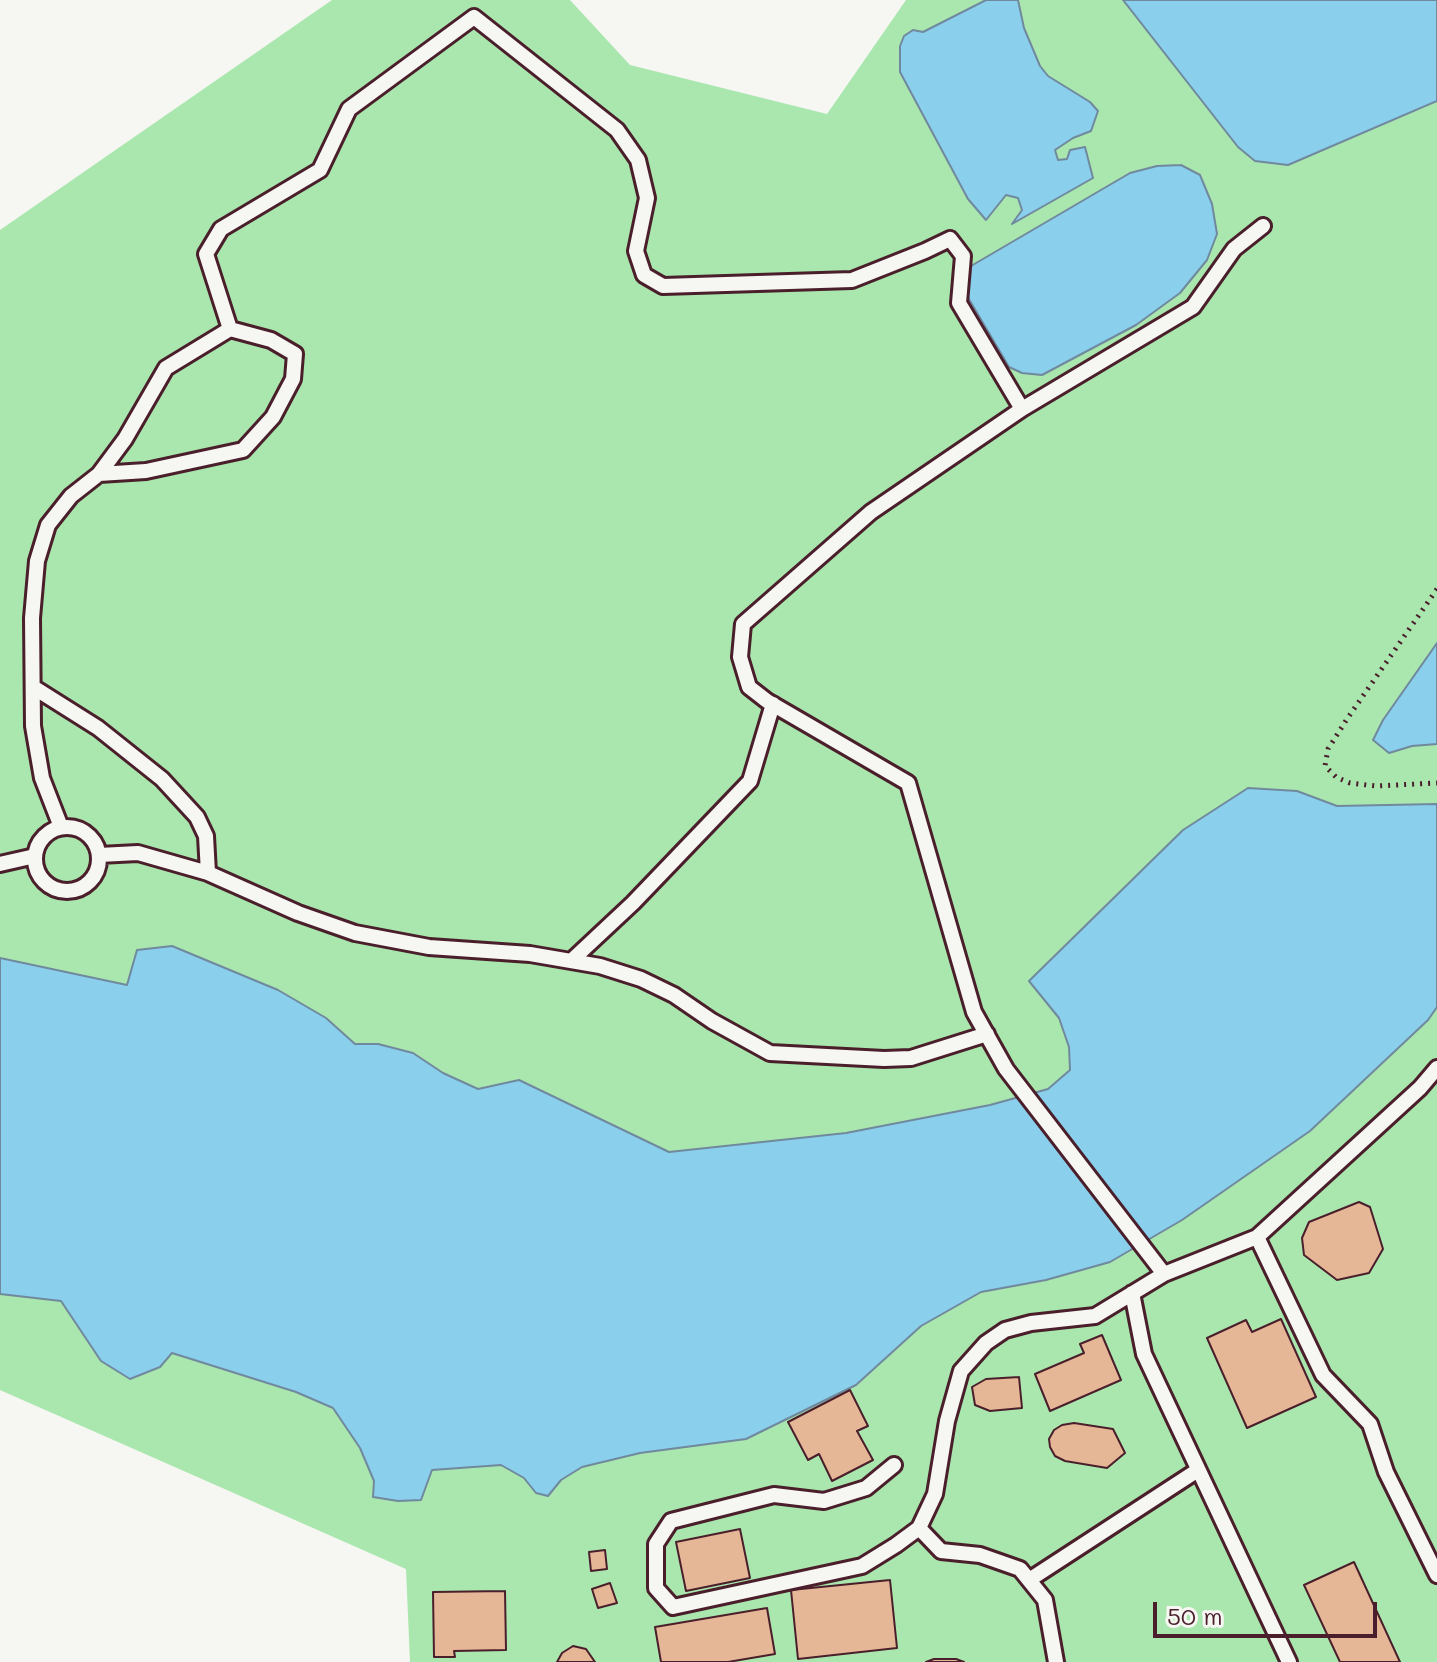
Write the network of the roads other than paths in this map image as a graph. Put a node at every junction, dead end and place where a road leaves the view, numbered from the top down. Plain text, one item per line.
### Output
1 (1263, 226) dead end
2 (230, 329) junction
3 (1022, 409) junction
4 (99, 474) junction
5 (33, 687) junction
6 (773, 704) junction
7 (61, 827) junction
8 (99, 855) junction
9 (35, 856) junction
10 (0, 864) edge
11 (208, 873) junction
12 (571, 961) junction
13 (987, 1034) junction
14 (1437, 1068) edge
15 (1257, 1237) junction
16 (1164, 1274) junction
17 (1132, 1293) junction
18 (894, 1465) dead end
19 (1198, 1470) junction
20 (919, 1528) junction
21 (1437, 1575) edge
22 (1029, 1580) junction
23 (1056, 1662) edge
24 (1289, 1662) edge

1 - 3 lane
2 - 3 lane
2 - 4 lane
2 - 4 lane
3 - 6 lane
4 - 5 lane
5 - 7 lane
5 - 11 lane
6 - 12 lane
6 - 13 lane
7 - 8 lane
7 - 9 lane
8 - 9 lane
8 - 11 lane
9 - 10 lane
11 - 12 lane
12 - 13 lane
13 - 16 lane
14 - 15 lane
15 - 16 lane
15 - 21 lane
16 - 17 lane
17 - 19 lane
17 - 20 lane
18 - 20 lane
19 - 22 lane
19 - 24 lane
20 - 22 lane
22 - 23 lane

